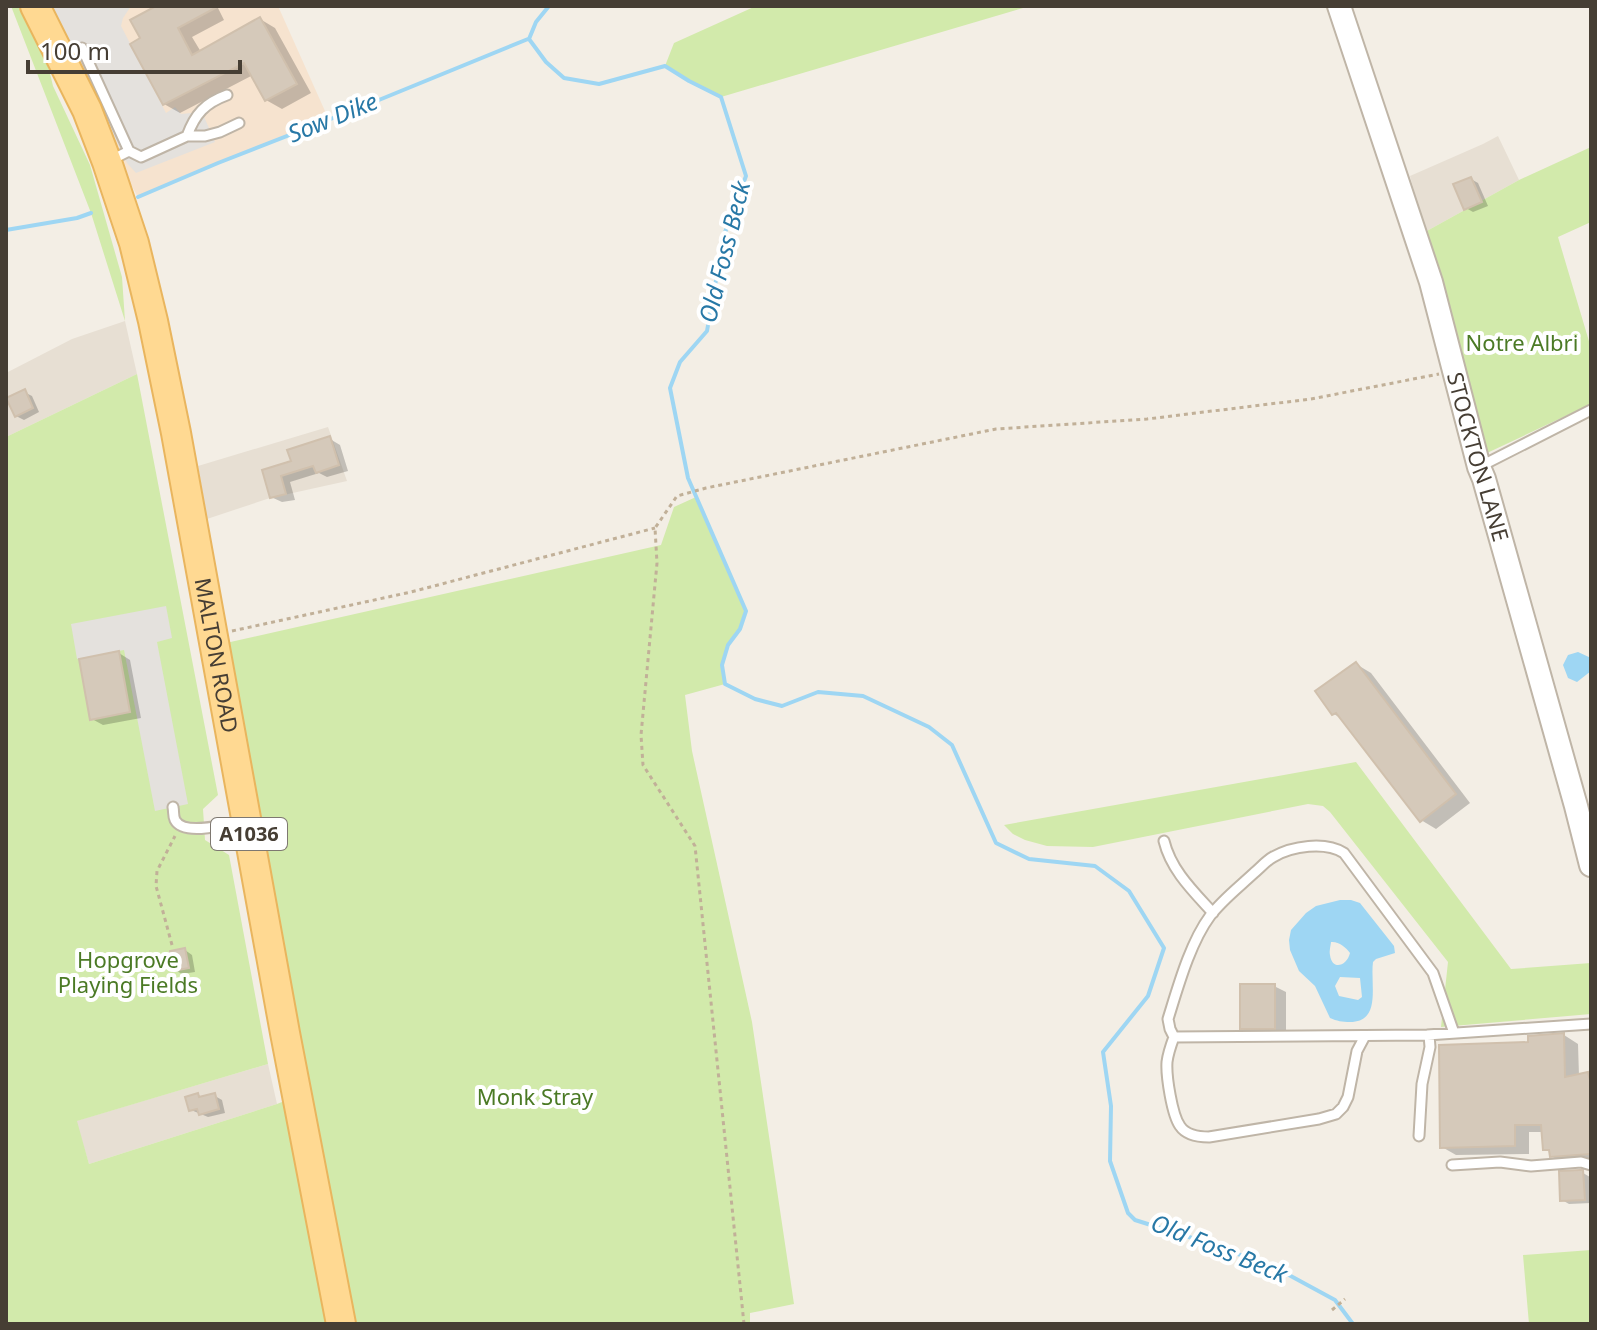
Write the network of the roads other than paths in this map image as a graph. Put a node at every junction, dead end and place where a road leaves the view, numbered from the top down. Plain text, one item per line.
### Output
1 (35, 6) edge
2 (1339, 6) edge
3 (227, 95) dead end
4 (239, 123) dead end
5 (187, 136) junction
6 (118, 157) junction
7 (1591, 410) edge
8 (1479, 467) junction
9 (173, 807) dead end
10 (247, 820) junction
11 (1164, 841) dead end
12 (1591, 865) edge
13 (1213, 913) junction
14 (1591, 1024) edge
15 (1454, 1033) junction
16 (1429, 1035) junction
17 (1365, 1036) junction
18 (1174, 1037) junction
19 (1419, 1136) dead end
20 (1452, 1165) dead end
21 (1591, 1165) edge
22 (341, 1324) edge

1 - 6 main road, MALTON ROAD / A1036
2 - 8 street, STOCKTON LANE
3 - 5 lane
4 - 5 lane
5 - 6 lane
6 - 10 main road, MALTON ROAD / A1036
7 - 8 lane
8 - 12 street, STOCKTON LANE
9 - 10 lane
10 - 22 main road, MALTON ROAD / A1036
11 - 13 lane
13 - 15 lane
13 - 18 lane
14 - 15 lane
15 - 16 lane
16 - 17 lane
16 - 19 lane
17 - 18 lane
17 - 18 lane
20 - 21 lane

